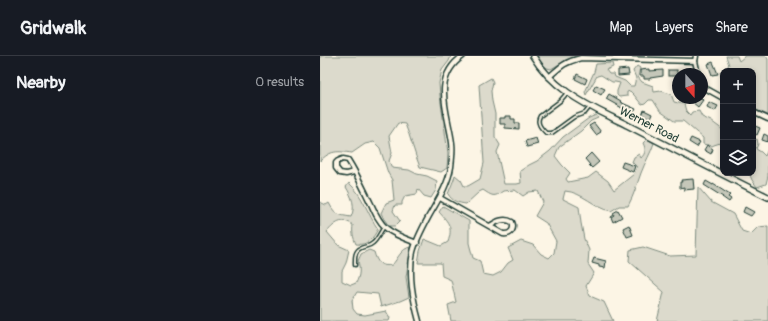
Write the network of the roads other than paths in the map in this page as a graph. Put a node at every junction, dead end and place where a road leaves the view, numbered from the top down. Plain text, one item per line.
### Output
1 (463, 56) edge
2 (533, 56) edge
3 (695, 58) edge
4 (697, 68) edge
5 (549, 77) junction
6 (708, 90) edge
7 (568, 92) junction
8 (720, 96) edge
9 (590, 106) junction
10 (756, 113) edge
11 (768, 119) edge
12 (354, 172) junction
13 (768, 197) edge
14 (440, 198) junction
15 (490, 226) junction
16 (384, 227) junction
17 (416, 243) junction
18 (355, 265) dead end
19 (419, 321) edge

1 - 14 street
2 - 5 street, Werner Road
3 - 4 street
3 - 5 street
5 - 7 street, Werner Road
6 - 8 street
7 - 9 street, Werner Road
7 - 9 lane
9 - 13 street, Werner Road
10 - 11 street
12 - 12 street
12 - 16 street
14 - 15 street
14 - 17 street
15 - 15 street
16 - 17 street
16 - 18 lane
17 - 19 street

